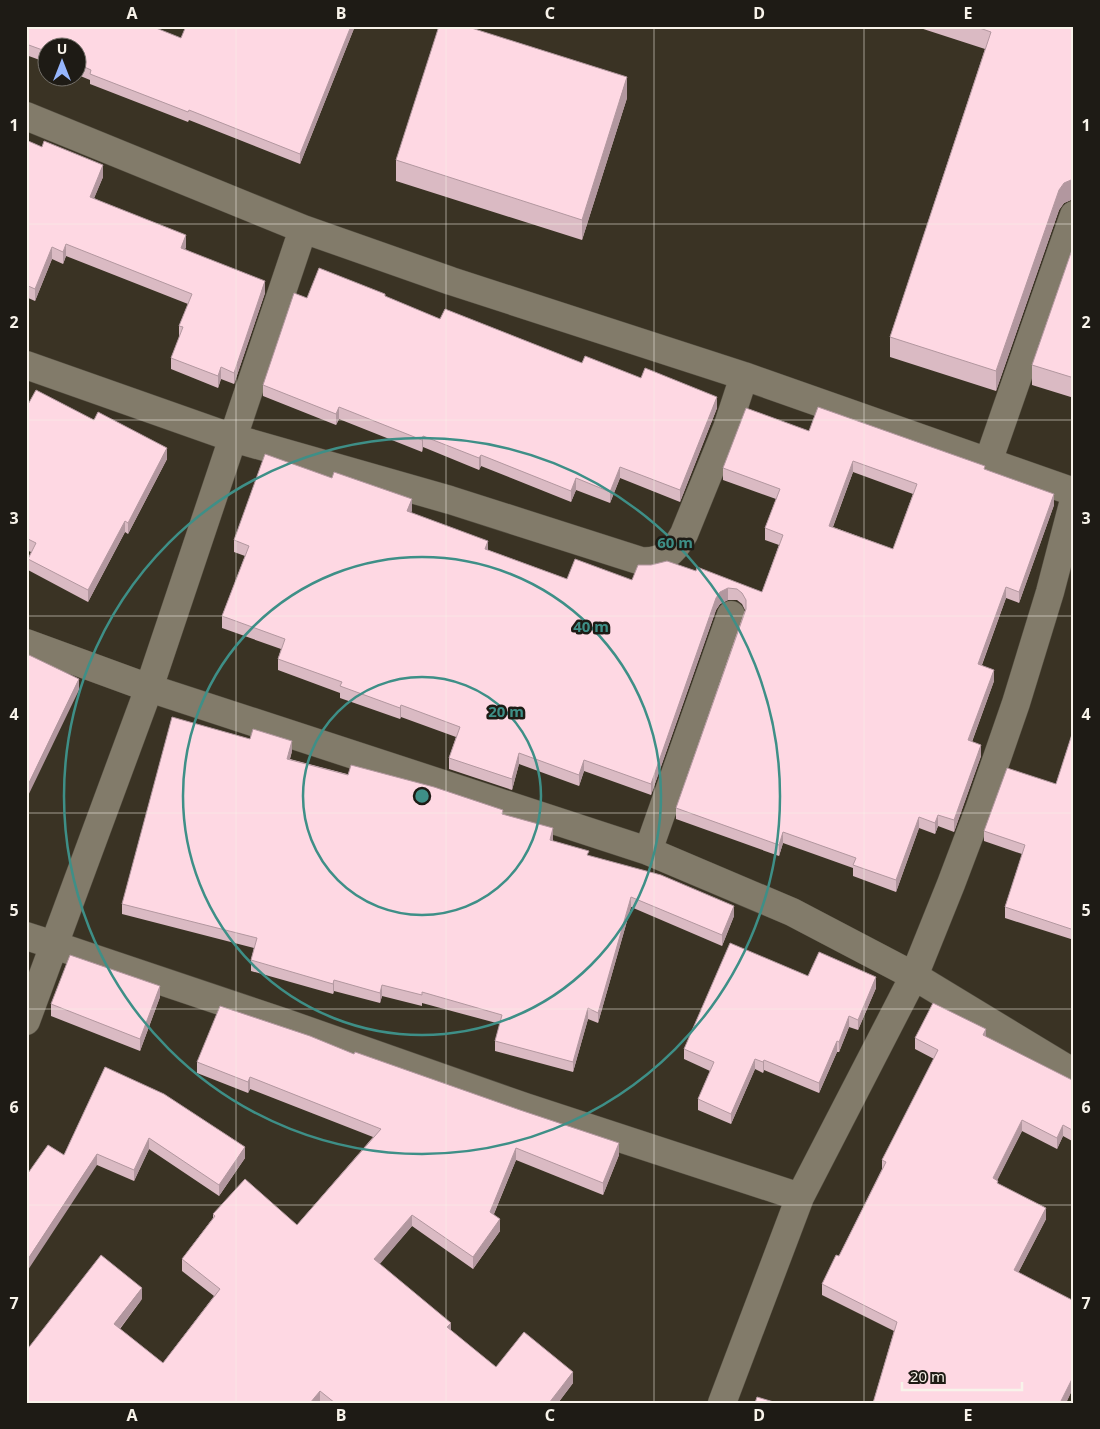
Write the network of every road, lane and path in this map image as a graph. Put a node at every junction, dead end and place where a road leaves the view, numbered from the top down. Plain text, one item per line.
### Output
1 (26, 116) edge
2 (1074, 215) edge
3 (303, 229) junction
4 (26, 365) edge
5 (744, 376) junction
6 (233, 438) junction
7 (988, 462) junction
8 (1074, 492) edge
9 (1074, 500) edge
10 (731, 615) dead end
11 (26, 643) edge
12 (149, 688) junction
13 (648, 852) junction
14 (26, 936) edge
15 (54, 945) junction
16 (914, 976) junction
17 (26, 1021) edge
18 (1074, 1074) edge
19 (800, 1197) junction
20 (722, 1403) edge

1 - 3 street
2 - 7 street
3 - 5 street
3 - 6 street
4 - 6 street
5 - 6 street
5 - 7 street
6 - 12 street
7 - 8 street
9 - 16 street
10 - 13 street
11 - 12 street
12 - 13 street
12 - 15 street
13 - 16 street
14 - 15 street
15 - 17 street
15 - 19 street
16 - 18 street
16 - 19 street
19 - 20 street

